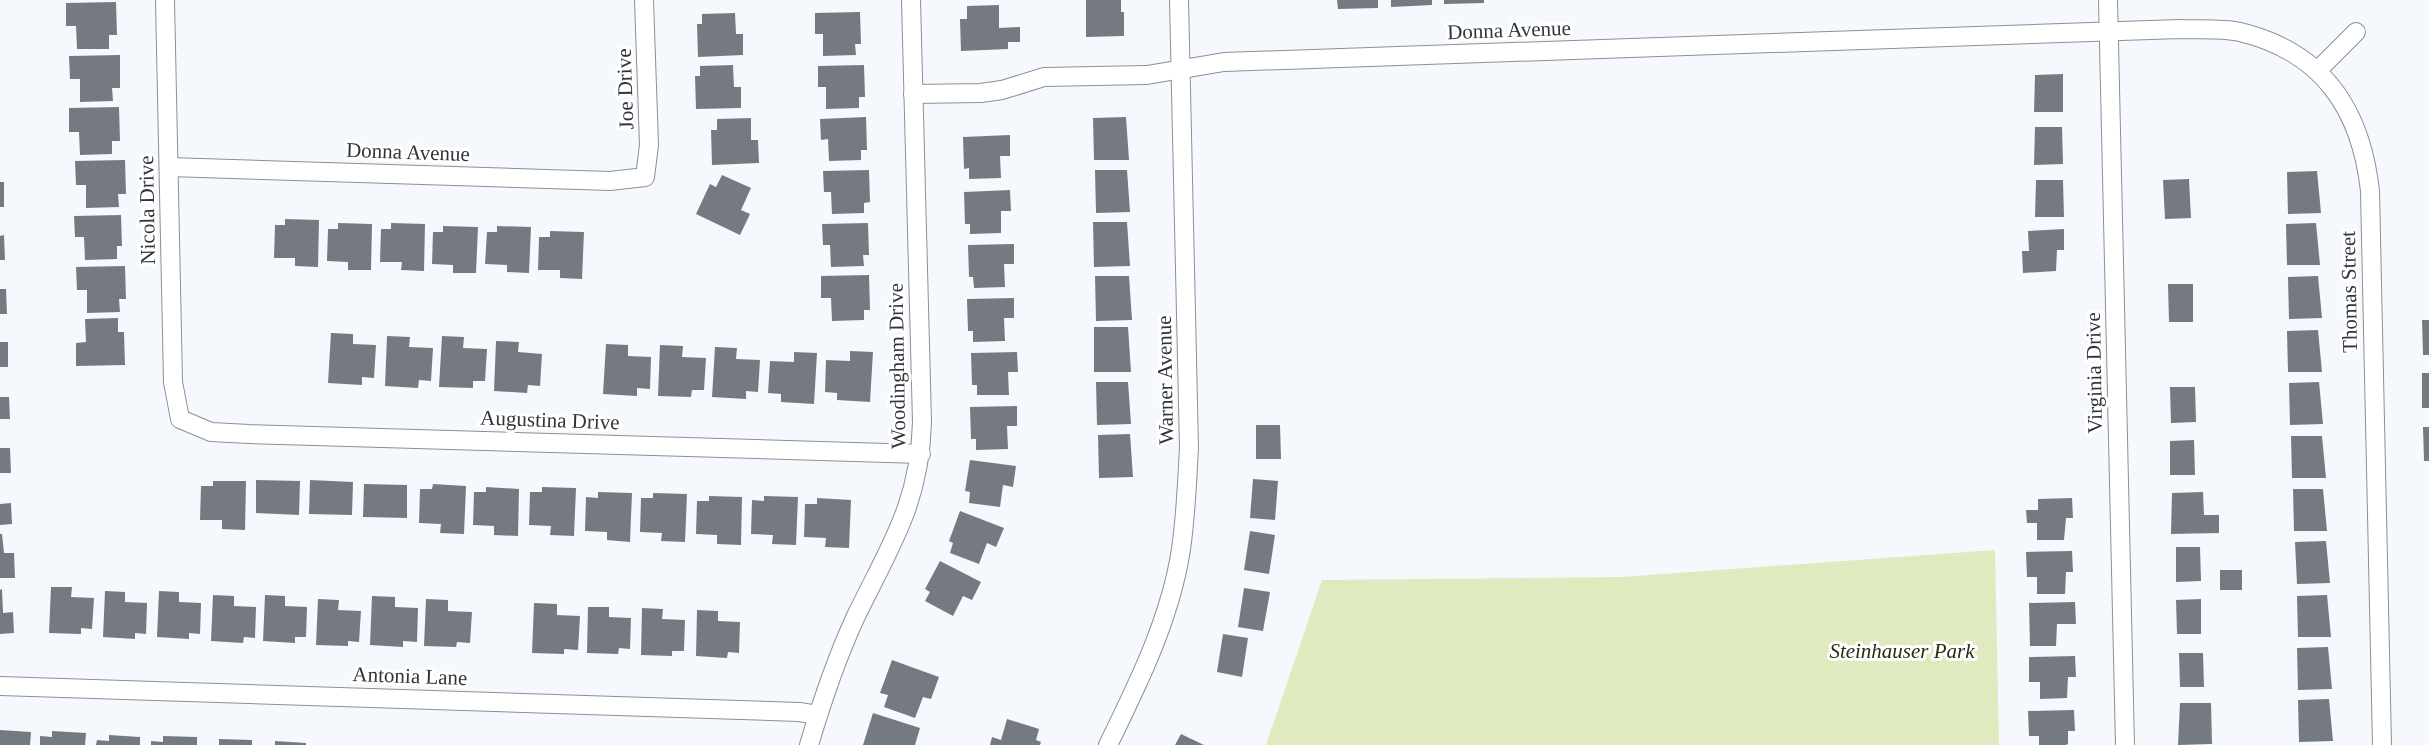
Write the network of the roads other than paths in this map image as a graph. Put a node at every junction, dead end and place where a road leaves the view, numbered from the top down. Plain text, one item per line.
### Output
1 (165, 0) edge
2 (644, 0) edge
3 (911, 0) edge
4 (1179, 0) edge
5 (2108, 0) edge
6 (2109, 31) junction
7 (2356, 32) dead end
8 (1182, 68) junction
9 (2317, 71) junction
10 (913, 94) junction
11 (169, 167) junction
12 (645, 177) joint
13 (180, 419) joint
14 (921, 454) junction
15 (0, 686) edge
16 (818, 715) junction
17 (809, 745) edge
18 (1108, 745) edge
19 (2125, 745) edge
20 (2382, 745) edge

1 - 11 street, Nicola Drive
2 - 12 street, Joe Drive
3 - 10 street, Woodingham Drive
4 - 8 street, Warner Avenue
5 - 6 street, Virginia Drive
6 - 8 street, Donna Avenue
6 - 9 street, Thomas Street
6 - 19 street, Virginia Drive
7 - 9 street
8 - 10 street, Donna Avenue
8 - 18 street, Warner Avenue
9 - 20 street, Thomas Street
10 - 14 street, Woodingham Drive
11 - 12 street, Donna Avenue
11 - 13 street, Nicola Drive
13 - 14 street, Augustina Drive
14 - 16 street, Woodingham Drive
15 - 16 street, Antonia Lane
16 - 17 street, Woodingham Drive

